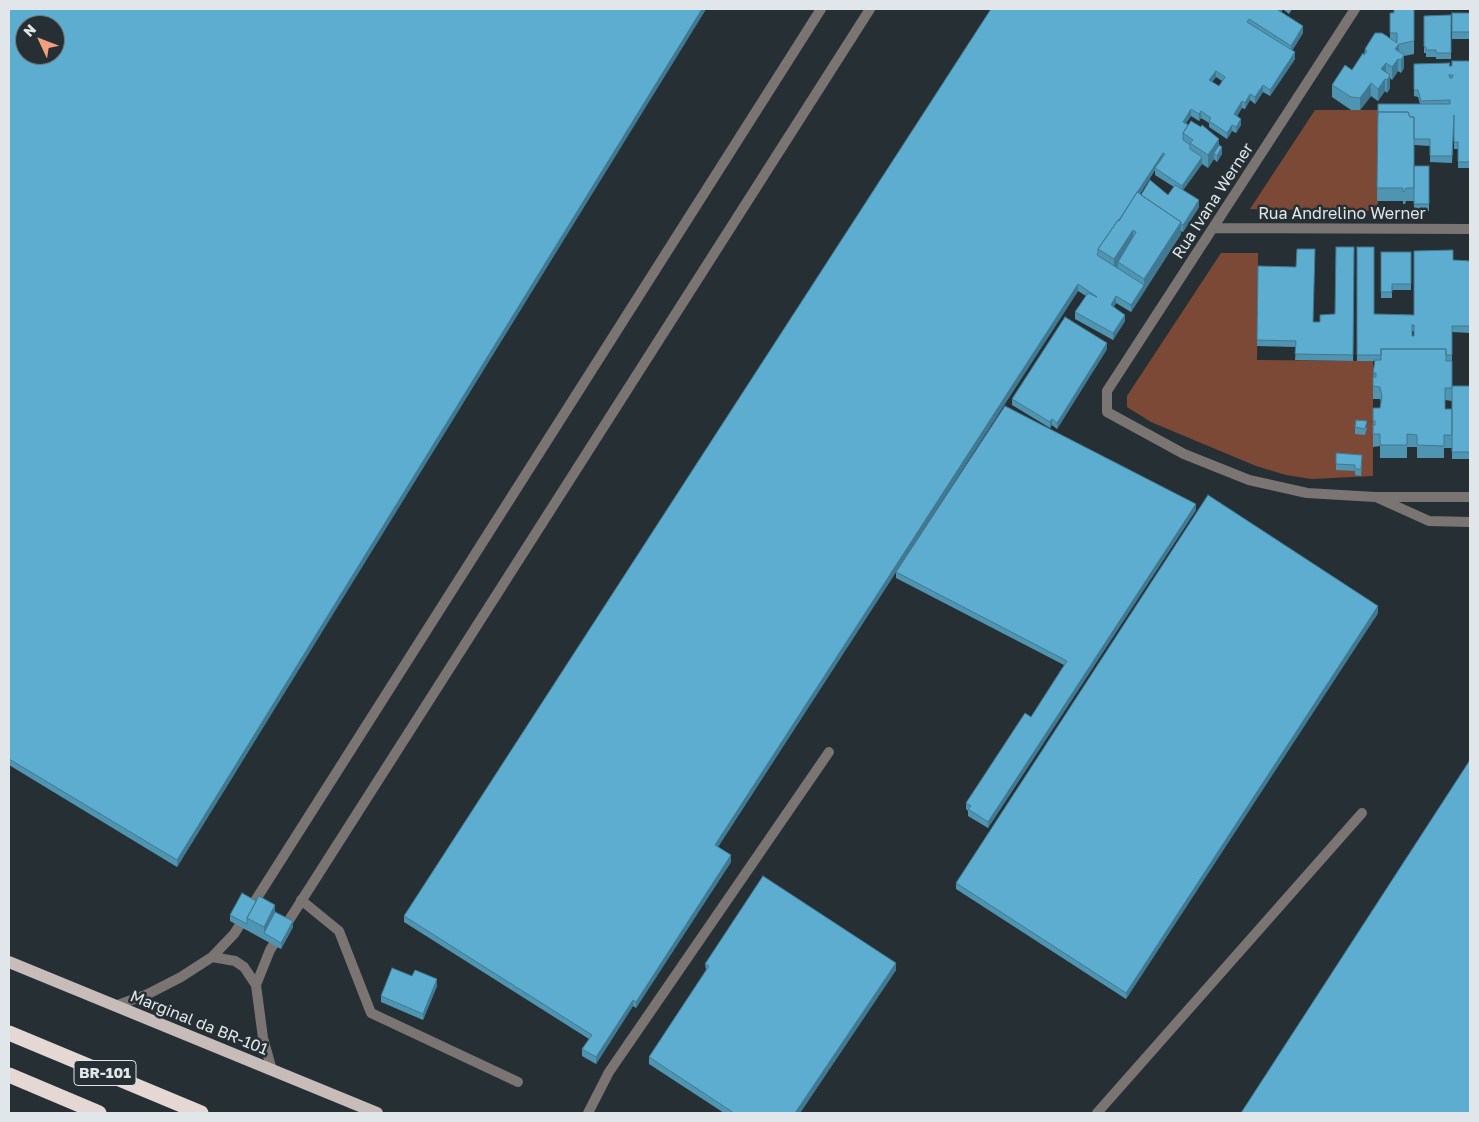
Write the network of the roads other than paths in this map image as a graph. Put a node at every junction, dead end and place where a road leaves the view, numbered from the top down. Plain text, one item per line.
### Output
1 (821, 9) edge
2 (870, 9) edge
3 (1355, 9) edge
4 (1213, 228) junction
5 (1470, 229) edge
6 (1375, 497) junction
7 (1470, 497) edge
8 (1470, 522) edge
9 (829, 752) dead end
10 (1362, 813) dead end
11 (301, 900) junction
12 (212, 957) junction
13 (9, 962) edge
14 (256, 985) junction
15 (115, 1006) junction
16 (9, 1033) edge
17 (272, 1070) junction
18 (9, 1076) edge
19 (518, 1082) dead end
20 (99, 1113) edge
21 (201, 1113) edge
22 (377, 1113) edge
23 (588, 1113) edge
24 (1097, 1113) edge

1 - 12 street
2 - 11 street
3 - 4 street, Rua Ivana Werner
4 - 5 street, Rua Andrelino Werner
4 - 6 street, Rua Ivana Werner
6 - 7 street
6 - 8 street
9 - 23 street
10 - 24 street
11 - 14 street
11 - 19 street
12 - 14 street
12 - 15 street
13 - 15 main road, Marginal da BR-101
14 - 17 street
15 - 17 main road, Marginal da BR-101
16 - 21 highway, BR-101
17 - 22 main road, Marginal da BR-101
18 - 20 highway, BR-101

